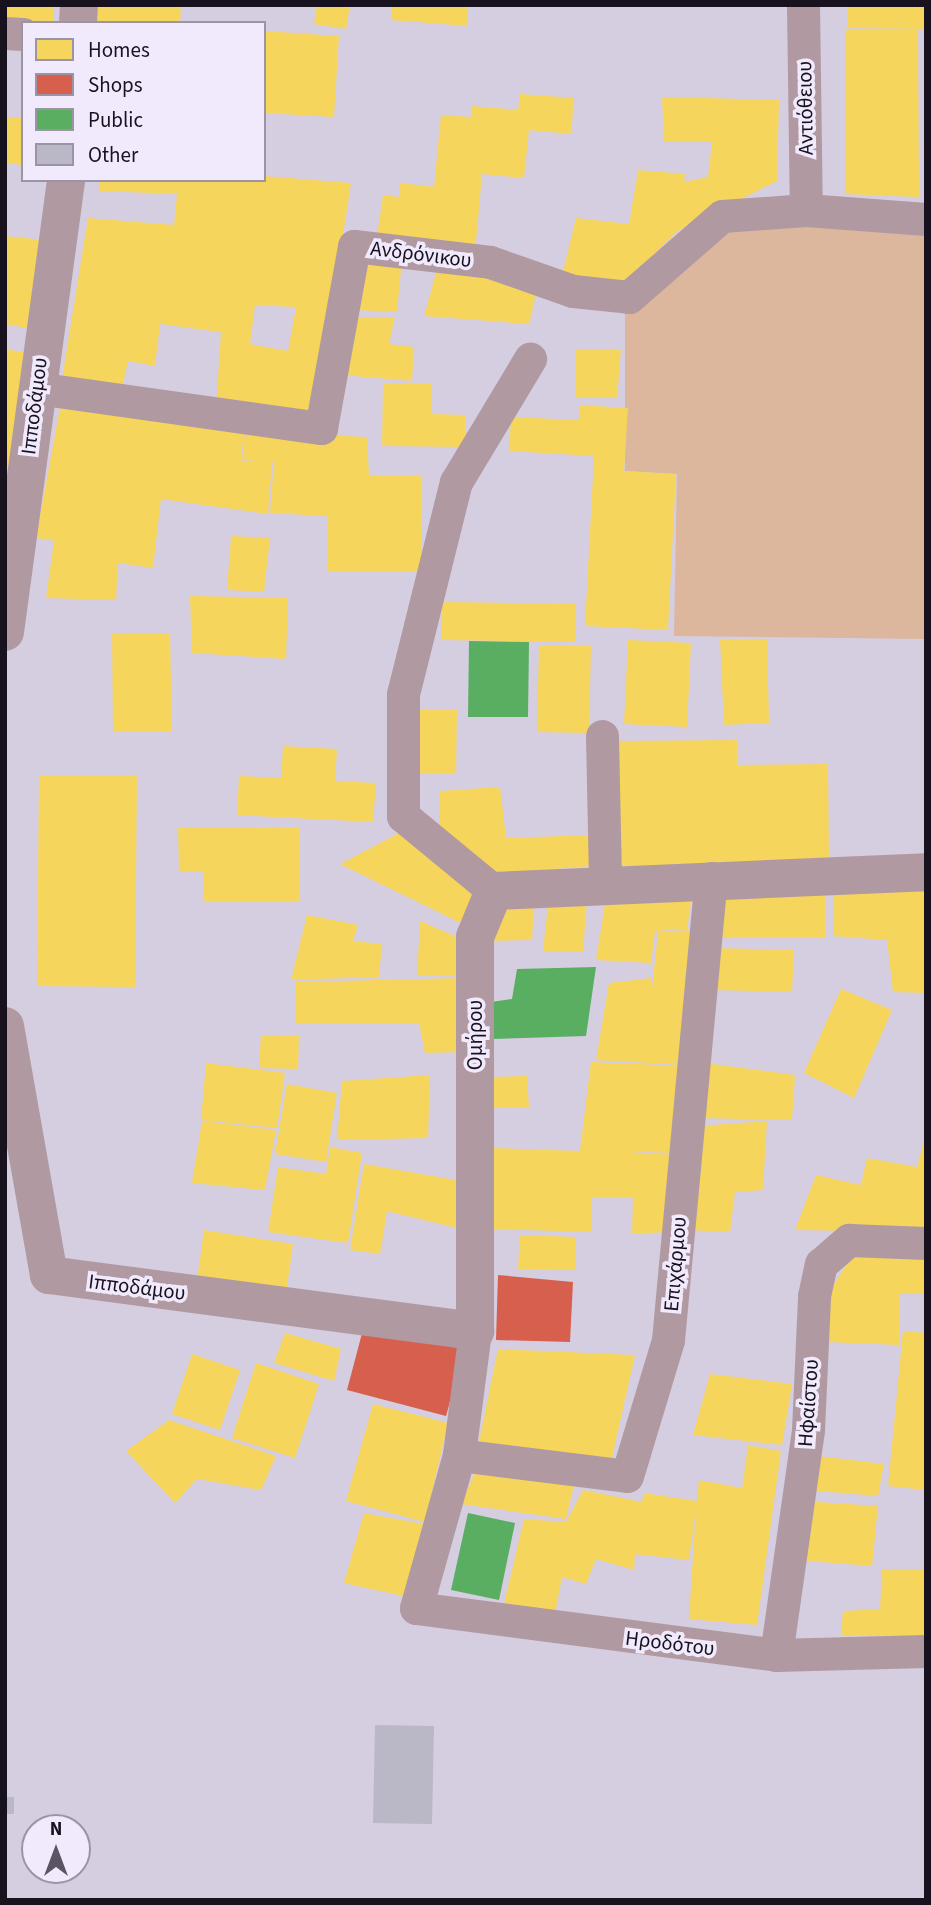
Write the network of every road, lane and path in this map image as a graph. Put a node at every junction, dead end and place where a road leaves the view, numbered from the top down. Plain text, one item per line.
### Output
1 (803, 5) edge
2 (66, 182) edge
3 (806, 210) junction
4 (926, 219) edge
5 (530, 359) dead end
6 (36, 388) junction
7 (5, 632) edge
8 (602, 736) dead end
9 (926, 872) edge
10 (711, 878) junction
11 (605, 884) junction
12 (494, 891) junction
13 (5, 1026) edge
14 (926, 1243) edge
15 (475, 1331) junction
16 (459, 1455) junction
17 (416, 1608) joint
18 (926, 1651) edge
19 (776, 1655) junction

1 - 3 street, Αντιόθειου
2 - 6 street, Ιπποδάμου
3 - 4 street, Ανδρόνικου
3 - 6 street, Ανδρόνικου
5 - 12 street
6 - 7 street, Ιπποδάμου
8 - 11 street
9 - 10 street
10 - 11 street
10 - 16 street, Επιχάρμου
11 - 12 street
12 - 15 street, Ομήρου
13 - 15 street, Ιπποδάμου
14 - 19 street, Ηφαίστου
15 - 16 street, Ομήρου
16 - 17 street, Ομήρου
17 - 19 street, Ηροδότου
18 - 19 street, Ηροδότου

